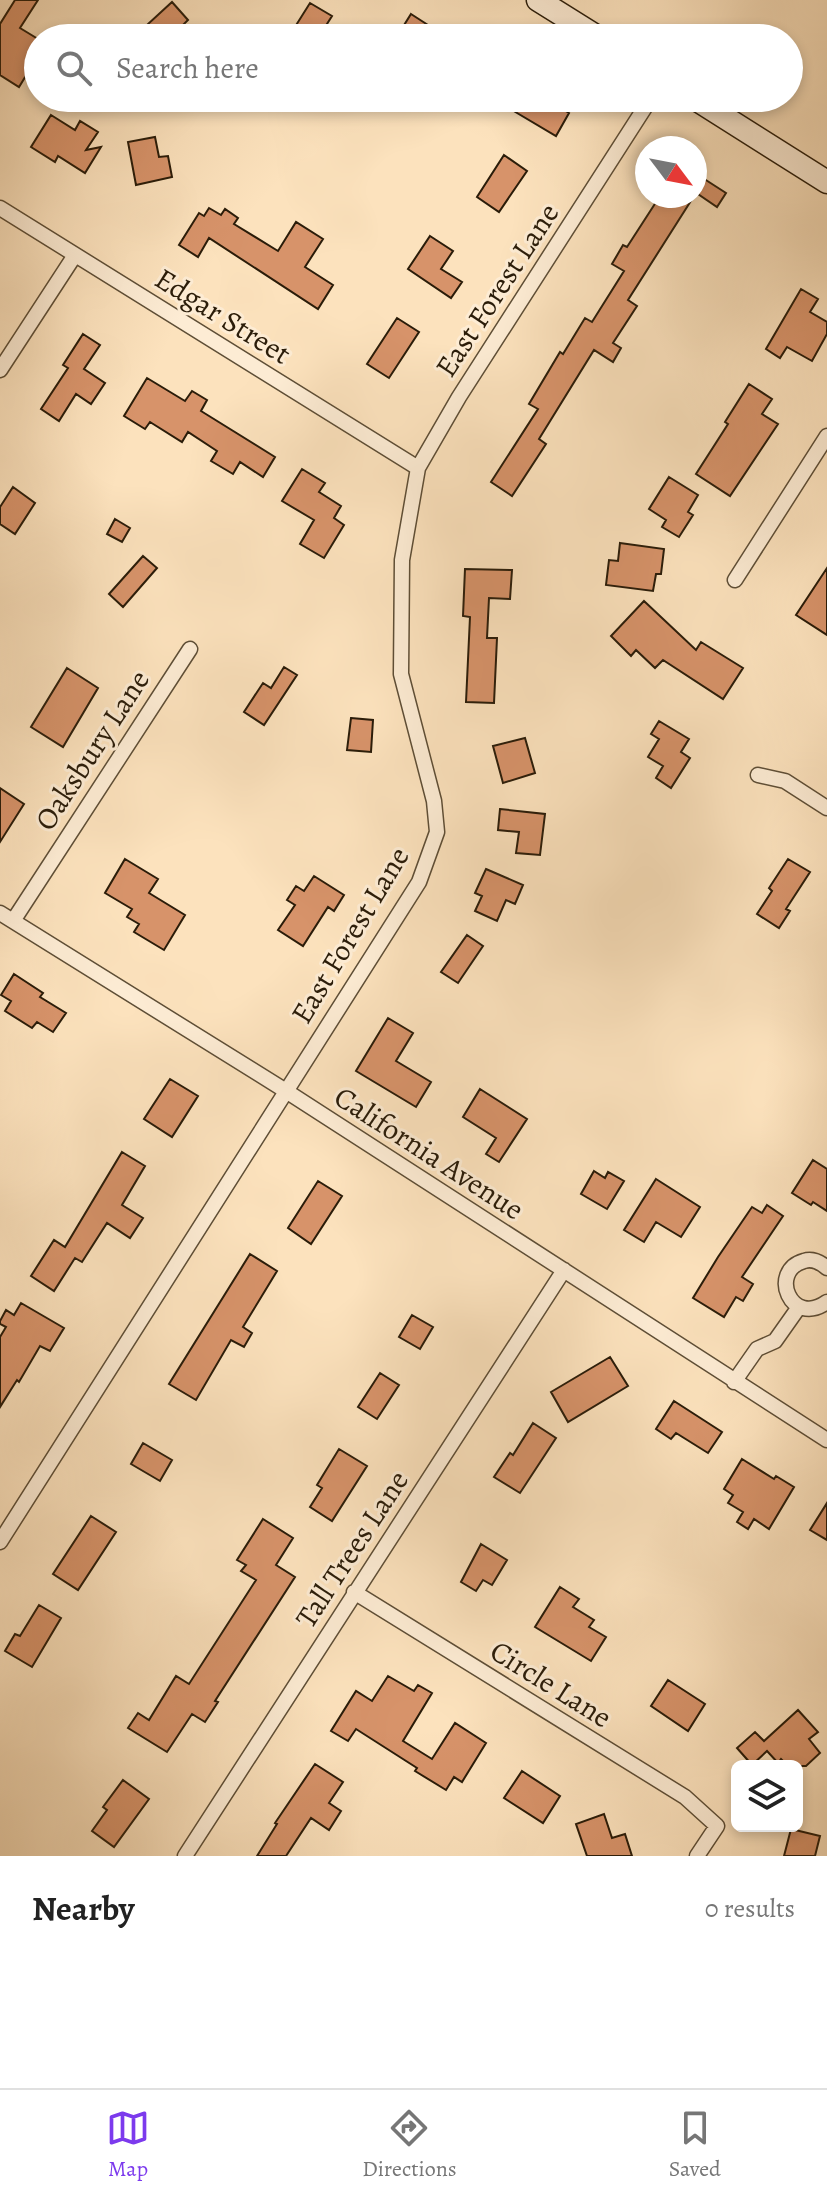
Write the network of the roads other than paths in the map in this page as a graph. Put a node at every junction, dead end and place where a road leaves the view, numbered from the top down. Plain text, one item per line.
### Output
1 (538, 0) edge
2 (577, 24) edge
3 (642, 112) edge
4 (716, 112) edge
5 (827, 182) edge
6 (0, 208) edge
7 (75, 255) junction
8 (0, 370) edge
9 (827, 436) edge
10 (418, 468) junction
11 (735, 580) dead end
12 (190, 649) dead end
13 (758, 775) dead end
14 (827, 808) edge
15 (6, 917) edge
16 (286, 1091) junction
17 (827, 1268) edge
18 (564, 1270) junction
19 (827, 1302) edge
20 (799, 1307) junction
21 (734, 1382) junction
22 (827, 1440) edge
23 (0, 1542) edge
24 (354, 1592) junction
25 (185, 1856) edge
26 (697, 1856) edge

1 - 2 main road
3 - 10 street, East Forest Lane
4 - 5 main road
6 - 7 street, Edgar Street
7 - 8 street
7 - 10 street, Edgar Street
9 - 11 street
10 - 16 street, East Forest Lane
12 - 15 street, Oaksbury Lane
13 - 14 street
15 - 16 street, California Avenue
16 - 18 street, California Avenue
16 - 23 street, East Forest Lane
17 - 20 street
18 - 21 street, California Avenue
18 - 24 street, Tall Trees Lane
19 - 20 street
20 - 21 street
21 - 22 street, California Avenue
24 - 25 street, Tall Trees Lane
24 - 26 street, Circle Lane

